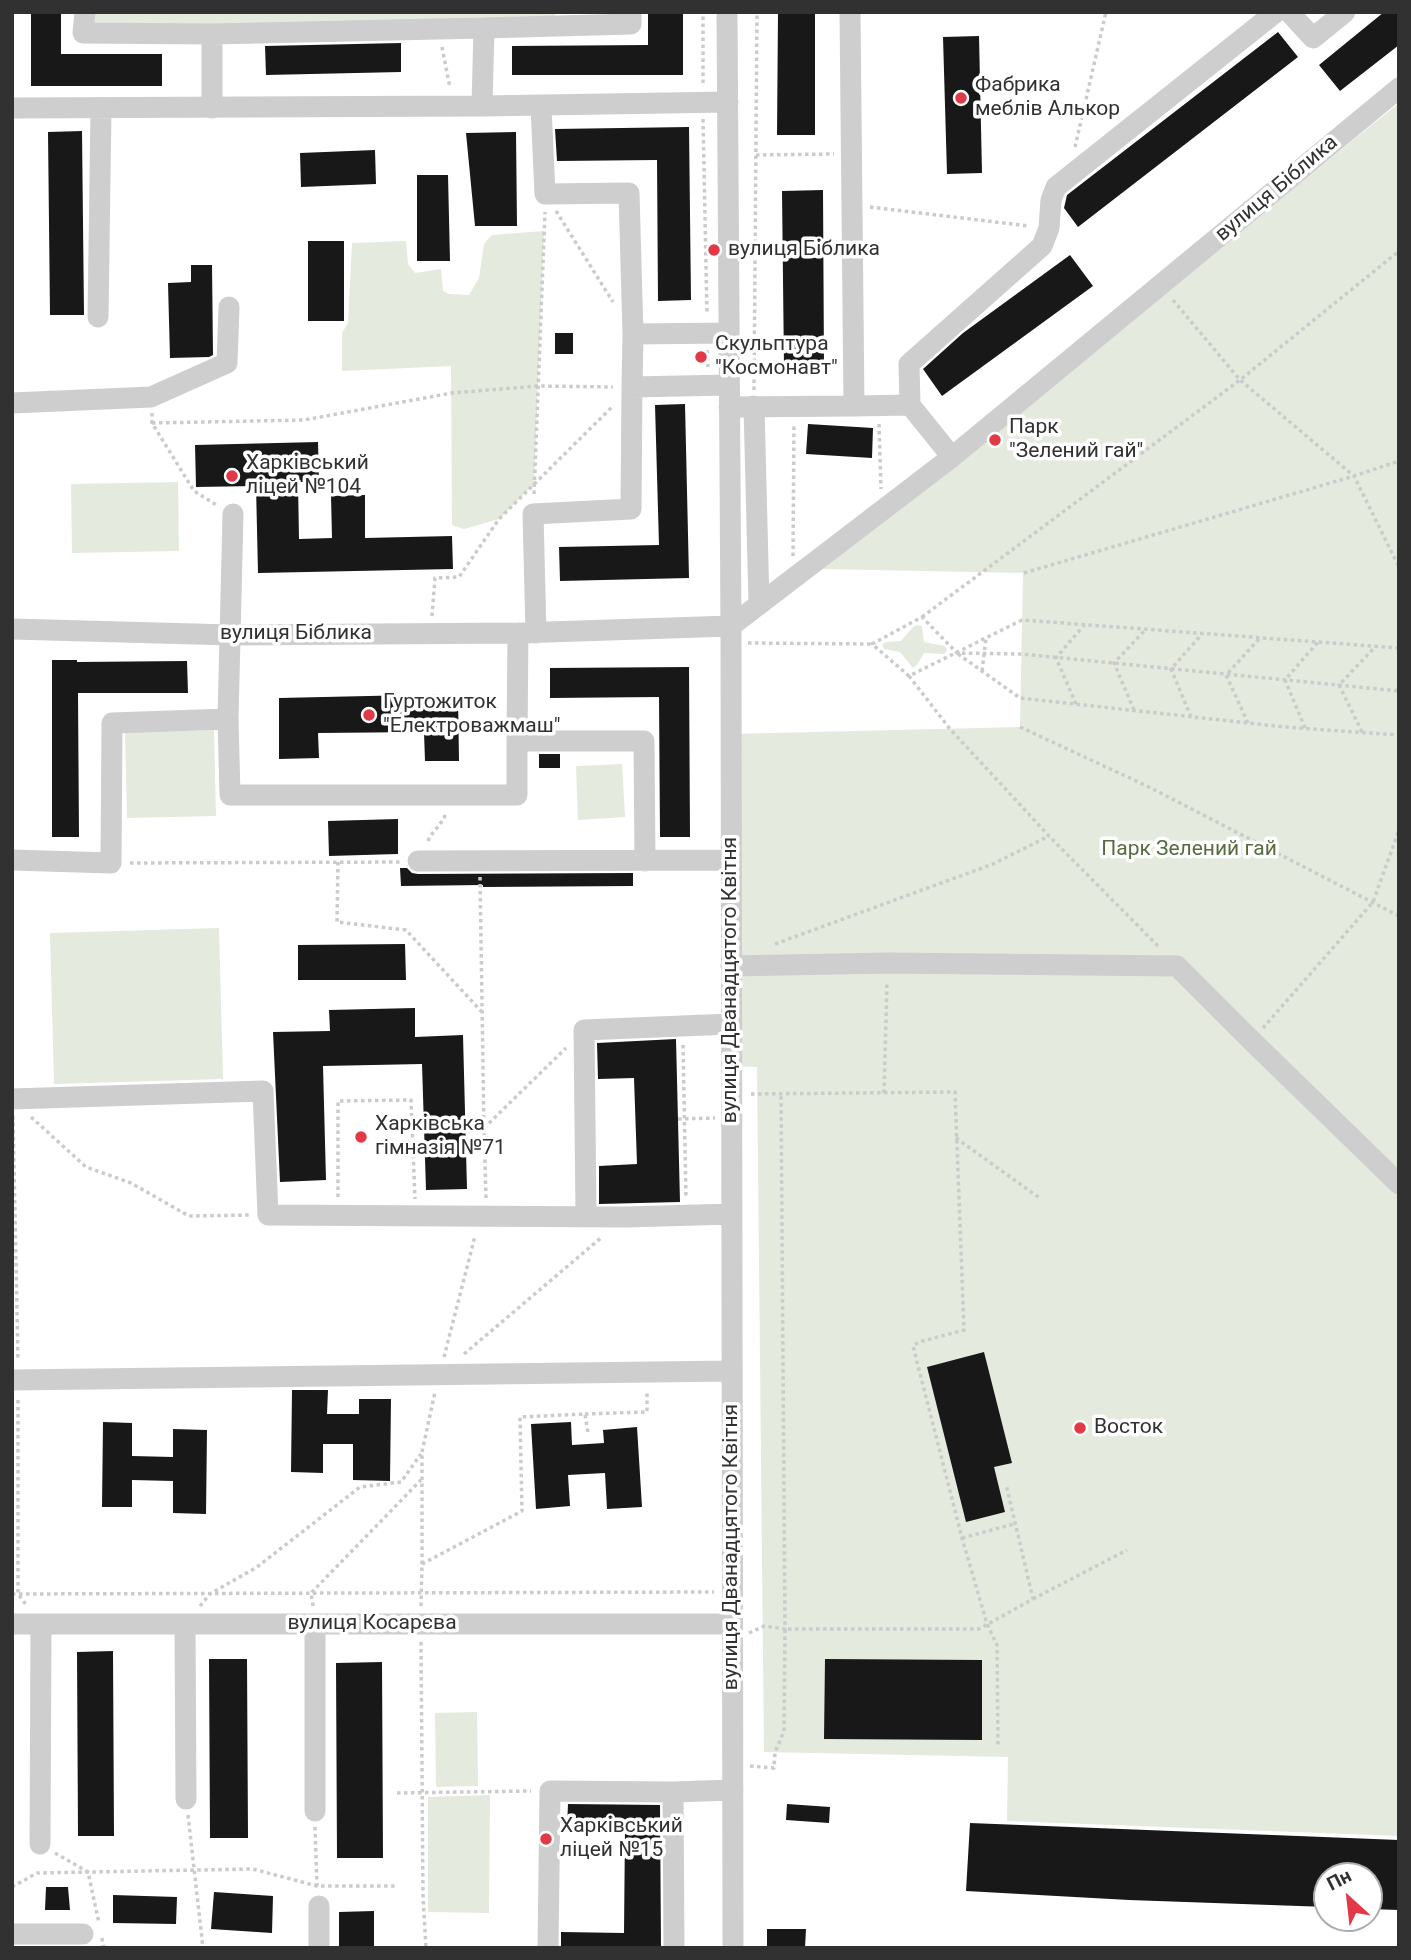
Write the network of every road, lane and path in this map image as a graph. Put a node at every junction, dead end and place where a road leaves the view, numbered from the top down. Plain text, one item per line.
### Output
1 (85, 12) edge
2 (631, 12) edge
3 (727, 12) edge
4 (757, 12) edge
5 (850, 12) edge
6 (1106, 12) edge
7 (1276, 12) edge
8 (1289, 12) edge
9 (1345, 12) edge
10 (484, 28) junction
11 (438, 29) junction
12 (212, 34) junction
13 (1399, 88) edge
14 (728, 102) junction
15 (454, 106) junction
16 (482, 106) junction
17 (541, 106) junction
18 (12, 108) edge
19 (212, 108) junction
20 (101, 109) junction
21 (1075, 147) dead end
22 (852, 153) junction
23 (756, 155) junction
24 (545, 194) junction
25 (852, 205) junction
26 (1049, 228) junction
27 (1399, 251) edge
28 (1170, 296) dead end
29 (229, 307) dead end
30 (98, 317) dead end
31 (729, 333) junction
32 (633, 334) junction
33 (1240, 380) junction
34 (729, 384) junction
35 (538, 386) junction
36 (632, 387) junction
37 (12, 403) edge
38 (910, 405) junction
39 (754, 406) junction
40 (854, 406) junction
41 (729, 407) junction
42 (794, 413) dead end
43 (879, 424) dead end
44 (952, 457) junction
45 (1399, 461) edge
46 (1354, 476) junction
47 (534, 484) junction
48 (881, 499) dead end
49 (233, 514) joint
50 (533, 514) junction
51 (793, 566) dead end
52 (1399, 567) edge
53 (1024, 573) dead end
54 (760, 604) junction
55 (432, 616) dead end
56 (922, 617) junction
57 (1085, 624) junction
58 (731, 626) junction
59 (12, 629) edge
60 (1146, 629) junction
61 (527, 633) junction
62 (1203, 633) junction
63 (231, 635) junction
64 (986, 638) junction
65 (1261, 638) junction
66 (1318, 642) junction
67 (747, 643) dead end
68 (872, 644) junction
69 (1376, 646) junction
70 (1399, 648) edge
71 (957, 653) junction
72 (984, 654) junction
73 (1056, 658) junction
74 (1114, 663) junction
75 (1171, 669) junction
76 (982, 671) junction
77 (1226, 675) junction
78 (909, 676) junction
79 (1285, 680) junction
80 (1339, 685) junction
81 (1399, 691) edge
82 (1076, 704) junction
83 (1134, 710) junction
84 (1191, 717) junction
85 (228, 719) junction
86 (1248, 723) junction
87 (1020, 727) dead end
88 (1305, 729) junction
89 (1362, 732) junction
90 (1399, 735) edge
91 (517, 741) junction
92 (453, 795) junction
93 (1399, 830) edge
94 (1049, 836) junction
95 (12, 860) edge
96 (731, 860) junction
97 (421, 861) junction
98 (480, 861) junction
99 (645, 861) junction
100 (338, 862) junction
101 (111, 863) junction
102 (1373, 902) junction
103 (1399, 916) edge
104 (774, 945) dead end
105 (888, 963) junction
106 (731, 966) junction
107 (1177, 966) junction
108 (482, 1012) junction
109 (731, 1024) junction
110 (682, 1026) junction
111 (584, 1030) junction
112 (1252, 1041) junction
113 (884, 1093) junction
114 (749, 1094) dead end
115 (781, 1094) junction
116 (13, 1099) edge
117 (717, 1118) dead end
118 (678, 1119) dead end
119 (685, 1119) junction
120 (484, 1128) junction
121 (956, 1138) junction
122 (1399, 1184) edge
123 (1041, 1199) dead end
124 (268, 1214) junction
125 (732, 1214) junction
126 (338, 1215) junction
127 (686, 1215) junction
128 (416, 1216) junction
129 (480, 1216) junction
130 (586, 1216) junction
131 (732, 1371) junction
132 (439, 1376) junction
133 (15, 1380) edge
134 (647, 1380) dead end
135 (585, 1414) junction
136 (588, 1433) dead end
137 (422, 1452) dead end
138 (422, 1478) dead end
139 (1006, 1484) dead end
140 (1015, 1524) junction
141 (962, 1538) junction
142 (1127, 1550) dead end
143 (716, 1592) dead end
144 (311, 1593) junction
145 (421, 1593) junction
146 (15, 1594) edge
147 (210, 1594) junction
148 (1033, 1599) junction
149 (12, 1624) edge
150 (41, 1624) junction
151 (185, 1624) junction
152 (315, 1624) junction
153 (421, 1624) junction
154 (987, 1624) junction
155 (740, 1628) junction
156 (785, 1629) junction
157 (998, 1746) dead end
158 (748, 1766) dead end
159 (733, 1790) junction
160 (550, 1791) junction
161 (673, 1792) junction
162 (397, 1793) dead end
163 (187, 1799) joint
164 (314, 1811) joint
165 (40, 1844) joint
166 (193, 1870) junction
167 (88, 1872) junction
168 (398, 1886) dead end
169 (12, 1887) edge
170 (318, 1896) junction
171 (12, 1934) edge
172 (83, 1934) dead end
173 (104, 1947) edge
174 (203, 1948) edge
175 (319, 1948) edge
176 (426, 1948) edge
177 (548, 1948) edge
178 (674, 1948) edge
179 (733, 1948) edge

1 - 12 street
2 - 10 street
3 - 14 street, вулиця Дванадцятого Квітня
4 - 23 path
5 - 22 street
6 - 21 path
7 - 26 street
8 - 9 street
10 - 11 street
10 - 16 street
11 - 12 street
11 - 15 path
12 - 19 street
13 - 44 street, вулиця Біблика
14 - 17 street
14 - 31 street, вулиця Дванадцятого Квітня
15 - 16 street
15 - 19 street
16 - 17 street
17 - 24 street
18 - 20 street
19 - 20 street
20 - 30 street
22 - 23 path
22 - 25 street
23 - 39 path
24 - 32 path
24 - 32 street
24 - 35 path
25 - 26 path
25 - 40 street
26 - 38 street
27 - 33 path
28 - 33 path
29 - 37 street
31 - 32 street
31 - 34 street, вулиця Дванадцятого Квітня
32 - 36 street
33 - 46 path
33 - 56 path
34 - 36 street
34 - 41 street, вулиця Дванадцятого Квітня
35 - 36 path
35 - 47 path
35 - 49 path
36 - 47 path
36 - 50 street
38 - 40 street
38 - 44 street
39 - 40 street
39 - 41 street
39 - 54 street
41 - 58 street, вулиця Дванадцятого Квітня
42 - 51 path
43 - 48 path
44 - 54 street, вулиця Біблика
45 - 46 path
46 - 52 path
46 - 53 path
47 - 50 path
47 - 55 path
49 - 63 street
50 - 61 street
54 - 58 street, вулиця Біблика
56 - 68 path
56 - 71 path
57 - 60 path
57 - 64 path
57 - 73 path
58 - 61 street, вулиця Біблика
58 - 96 street, вулиця Дванадцятого Квітня
59 - 63 street, вулиця Біблика
60 - 62 path
60 - 74 path
61 - 63 street, вулиця Біблика
61 - 91 street
62 - 65 path
62 - 75 path
63 - 85 street
64 - 71 path
64 - 72 path
65 - 66 path
65 - 77 path
66 - 69 path
66 - 79 path
67 - 68 path
68 - 78 path
69 - 70 path
69 - 80 path
71 - 72 path
71 - 76 path
71 - 78 path
72 - 73 path
72 - 76 path
73 - 74 path
73 - 82 path
74 - 75 path
74 - 83 path
75 - 77 path
75 - 84 path
76 - 82 path
77 - 79 path
77 - 86 path
78 - 94 path
79 - 80 path
79 - 88 path
80 - 81 path
80 - 89 path
82 - 83 path
83 - 84 path
84 - 86 path
85 - 92 street
85 - 101 street
86 - 88 path
87 - 102 path
88 - 89 path
89 - 90 path
91 - 92 street
91 - 99 street
92 - 97 path
93 - 102 path
94 - 104 path
94 - 107 path
95 - 101 street
96 - 99 street
96 - 106 street, вулиця Дванадцятого Квітня
97 - 98 street
97 - 100 path
98 - 99 street
98 - 108 path
100 - 101 path
100 - 108 path
102 - 103 path
102 - 112 path
105 - 106 street
105 - 107 street
105 - 113 path
106 - 109 street, вулиця Дванадцятого Квітня
107 - 112 street
108 - 120 path
109 - 110 street
109 - 125 street, вулиця Дванадцятого Квітня
110 - 111 street
110 - 119 path
111 - 120 path
111 - 130 street
112 - 122 street
113 - 115 path
113 - 121 path
114 - 115 path
115 - 156 path
116 - 124 path
116 - 124 street
116 - 133 path
117 - 119 path
118 - 119 path
119 - 127 path
120 - 129 path
121 - 123 path
121 - 141 path
124 - 126 street
125 - 127 street
125 - 131 street, вулиця Дванадцятого Квітня
126 - 128 street
126 - 128 path
127 - 130 street
128 - 129 street
129 - 130 street
129 - 132 path
131 - 132 street
131 - 155 street, вулиця Дванадцятого Квітня
132 - 133 street
133 - 146 path
134 - 135 path
135 - 136 path
135 - 145 path
137 - 147 path
138 - 144 path
139 - 140 path
140 - 141 path
140 - 148 path
141 - 154 path
142 - 148 path
143 - 145 path
144 - 145 path
144 - 147 path
144 - 152 path
145 - 153 path
146 - 147 path
147 - 151 path
148 - 154 path
149 - 150 street, вулиця Косарєва
150 - 151 street, вулиця Косарєва
150 - 165 street
151 - 152 street, вулиця Косарєва
151 - 163 street
152 - 153 street, вулиця Косарєва
152 - 164 street
153 - 155 street, вулиця Косарєва
153 - 176 path
154 - 156 path
154 - 157 path
155 - 156 path
155 - 159 street, вулиця Дванадцятого Квітня
156 - 158 path
159 - 161 street
159 - 179 street, вулиця Дванадцятого Квітня
160 - 161 street
160 - 162 path
160 - 177 street
161 - 178 street
163 - 166 path
164 - 170 path
165 - 167 path
166 - 167 path
166 - 170 path
166 - 174 path
167 - 169 path
167 - 173 path
168 - 170 path
170 - 175 street
171 - 172 street

